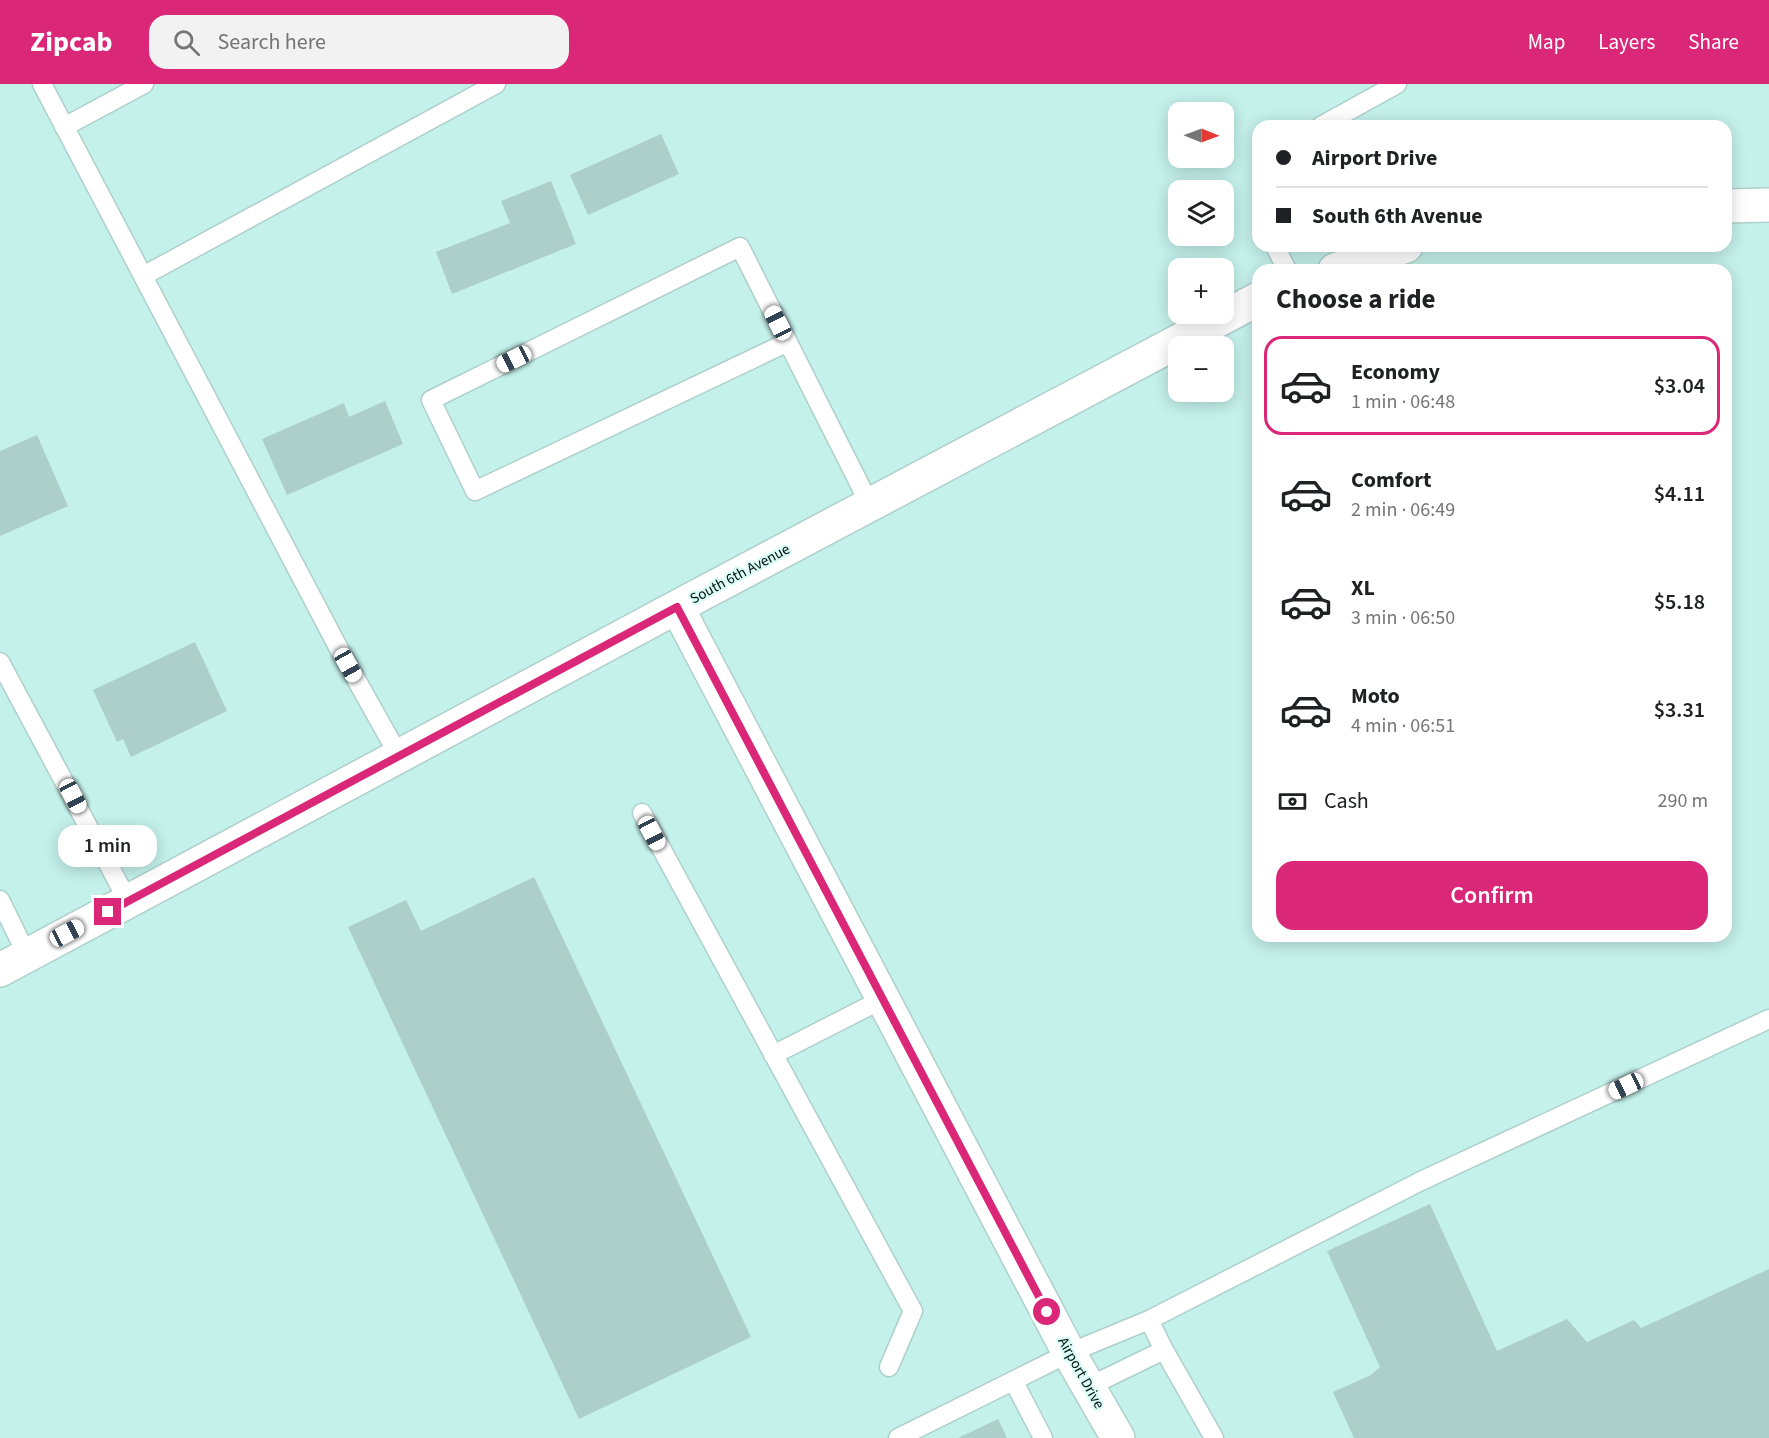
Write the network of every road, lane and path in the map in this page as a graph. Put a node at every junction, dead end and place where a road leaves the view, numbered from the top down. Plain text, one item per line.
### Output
1 (42, 84) edge
2 (144, 84) edge
3 (496, 84) edge
4 (1397, 84) edge
5 (1332, 120) edge
6 (64, 127) junction
7 (1769, 205) edge
8 (1732, 206) edge
9 (1388, 252) edge
10 (1353, 264) edge
11 (143, 276) junction
12 (1252, 302) edge
13 (788, 342) junction
14 (870, 505) junction
15 (677, 607) junction
16 (0, 662) edge
17 (399, 756) junction
18 (642, 813) dead end
19 (0, 900) edge
20 (128, 901) junction
21 (13, 962) edge
22 (883, 999) junction
23 (1769, 1019) edge
24 (773, 1055) junction
25 (1149, 1320) junction
26 (1164, 1350) junction
27 (1069, 1353) junction
28 (889, 1367) dead end
29 (1014, 1382) junction
30 (1088, 1387) junction
31 (898, 1438) edge
32 (1043, 1438) edge
33 (1118, 1438) edge
34 (1214, 1438) edge

1 - 6 lane
2 - 6 lane
3 - 11 lane
4 - 5 lane
6 - 11 lane
7 - 8 street
9 - 10 street
11 - 17 lane
12 - 14 street, South 6th Avenue
13 - 13 lane
13 - 14 lane
14 - 15 street, South 6th Avenue
15 - 17 street, South 6th Avenue
15 - 22 street, Airport Drive
16 - 20 lane
17 - 20 street, South 6th Avenue
18 - 24 lane
19 - 21 lane
20 - 21 street, South 6th Avenue
22 - 24 lane
22 - 27 street, Airport Drive
23 - 25 lane
24 - 28 lane
25 - 26 lane
25 - 27 lane
26 - 30 lane
26 - 34 lane
27 - 29 lane
27 - 30 street, Airport Drive
29 - 31 lane
29 - 32 lane
30 - 33 street, Airport Drive

